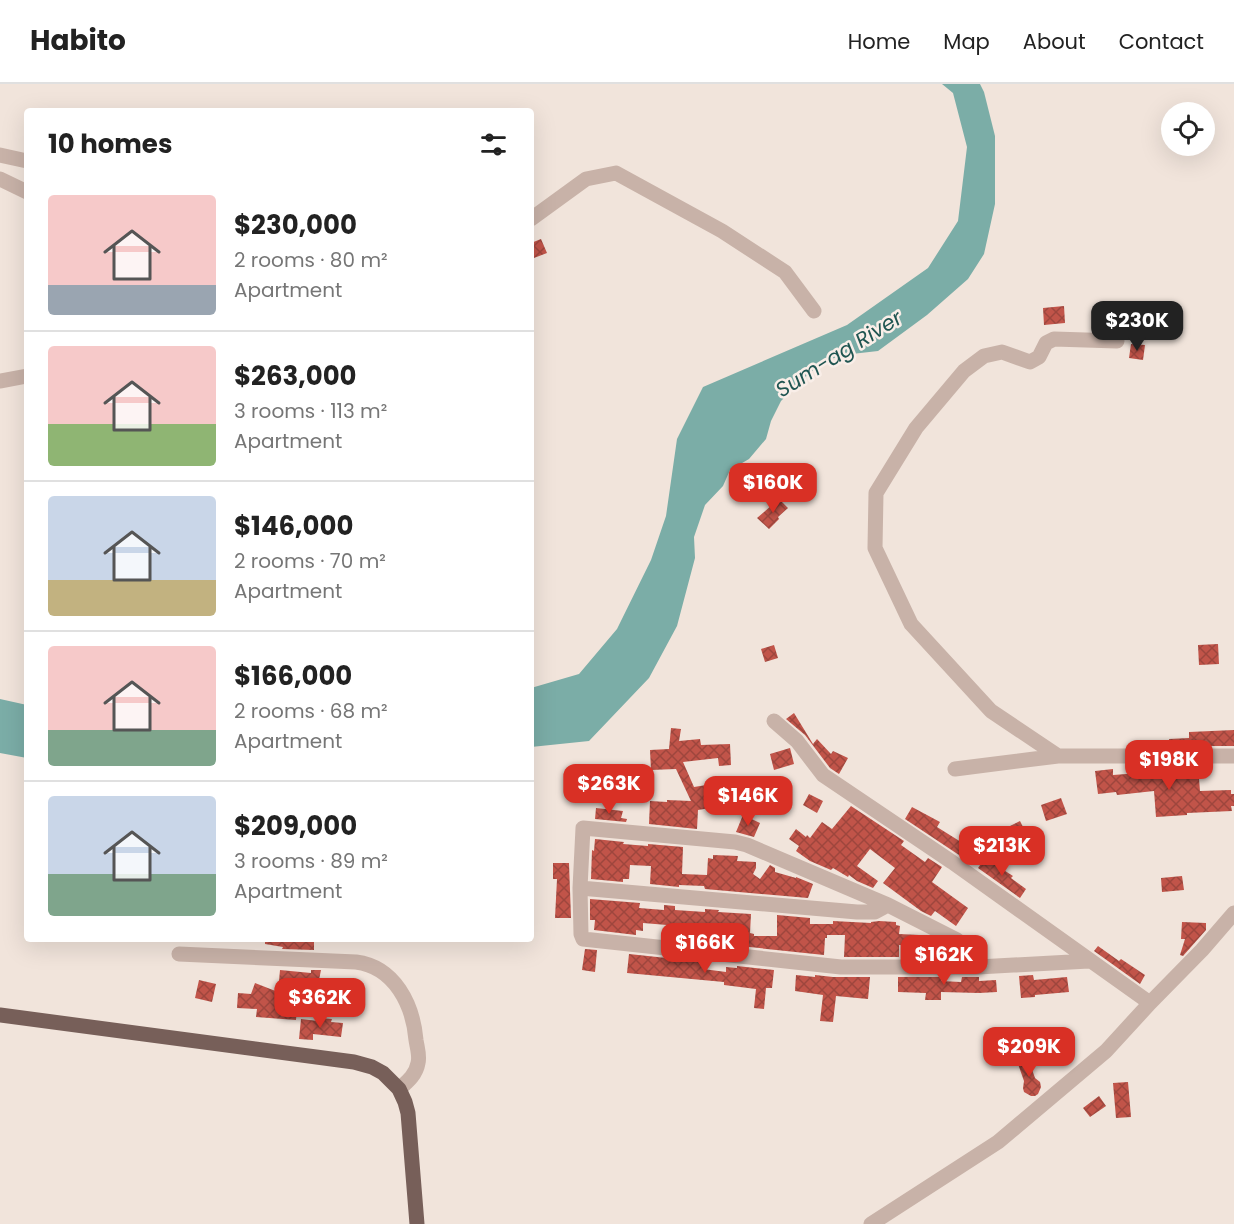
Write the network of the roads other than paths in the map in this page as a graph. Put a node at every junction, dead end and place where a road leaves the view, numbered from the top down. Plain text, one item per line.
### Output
1 (0, 155) edge
2 (24, 160) edge
3 (0, 179) edge
4 (24, 191) edge
5 (534, 217) edge
6 (814, 311) dead end
7 (1117, 340) dead end
8 (24, 377) edge
9 (1, 381) edge
10 (774, 721) dead end
11 (1058, 756) junction
12 (1234, 756) edge
13 (955, 769) dead end
14 (580, 888) junction
15 (888, 905) junction
16 (1234, 913) edge
17 (179, 954) dead end
18 (1089, 961) junction
19 (978, 967) junction
20 (1150, 1003) junction
21 (0, 1015) edge
22 (399, 1089) junction
23 (417, 1224) edge
24 (871, 1224) edge

1 - 2 street
3 - 4 street
5 - 6 street
7 - 11 street
8 - 9 street
10 - 18 street
11 - 12 street
11 - 13 street
14 - 15 street
14 - 15 street
14 - 19 street
15 - 19 street
16 - 20 street
17 - 22 street
18 - 19 street
18 - 20 street
20 - 24 street
21 - 22 main road
22 - 23 main road

